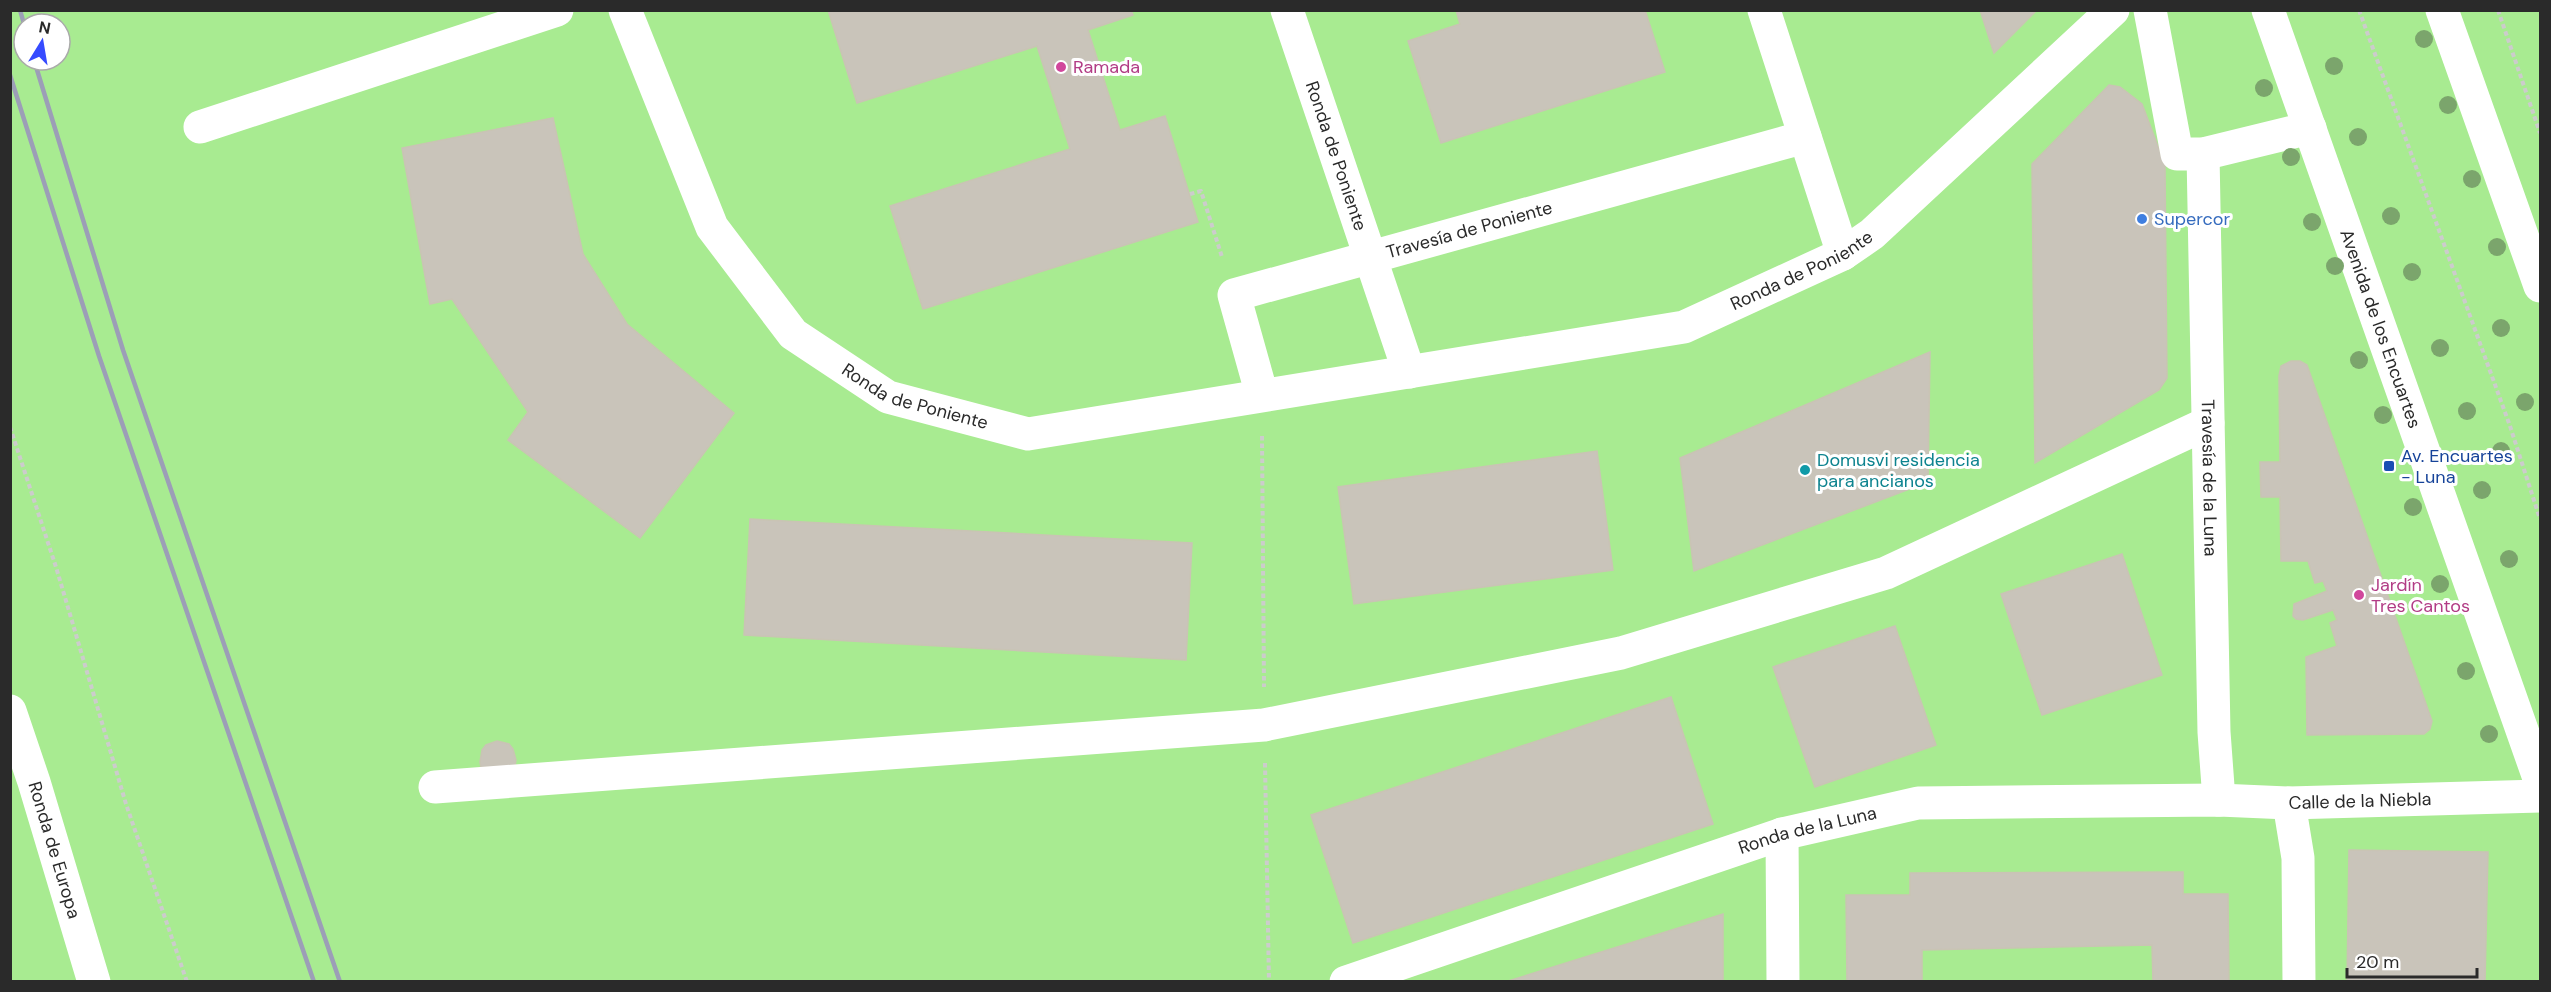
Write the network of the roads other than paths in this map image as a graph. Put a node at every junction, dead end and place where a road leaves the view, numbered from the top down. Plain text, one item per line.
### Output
1 (557, 10) edge
2 (625, 10) edge
3 (1287, 10) edge
4 (1764, 10) edge
5 (2113, 10) edge
6 (2150, 10) edge
7 (2268, 10) edge
8 (2442, 10) edge
9 (200, 127) dead end
10 (2310, 128) junction
11 (1806, 137) junction
12 (2203, 154) junction
13 (1843, 254) junction
14 (1370, 258) junction
15 (2541, 286) edge
16 (1408, 372) junction
17 (1262, 396) junction
18 (2208, 423) junction
19 (11, 716) edge
20 (2541, 780) edge
21 (435, 787) dead end
22 (2541, 796) edge
23 (2219, 800) junction
24 (2289, 803) junction
25 (1782, 834) junction
26 (94, 981) edge
27 (1346, 981) edge
28 (1783, 981) edge
29 (2299, 981) edge

1 - 9 street
2 - 17 street, Ronda de Poniente
3 - 14 street, Ronda de Poniente
4 - 11 street
5 - 13 street, Ronda de Poniente
6 - 12 street
7 - 10 street, Avenida de los Encuartes
8 - 15 street
10 - 12 street
10 - 20 street, Avenida de los Encuartes
11 - 13 street
11 - 14 street, Travesía de Poniente
12 - 18 street, Travesía de la Luna
13 - 16 street, Ronda de Poniente
14 - 16 street, Ronda de Poniente
14 - 17 street, Travesía de Poniente
16 - 17 street, Ronda de Poniente
18 - 21 street
18 - 23 street, Travesía de la Luna
19 - 26 street, Ronda de Europa
22 - 24 street, Calle de la Niebla
23 - 24 street, Ronda de la Luna
23 - 25 street, Ronda de la Luna
24 - 29 street, Calle de la Niebla
25 - 27 street, Ronda de la Luna
25 - 28 street

